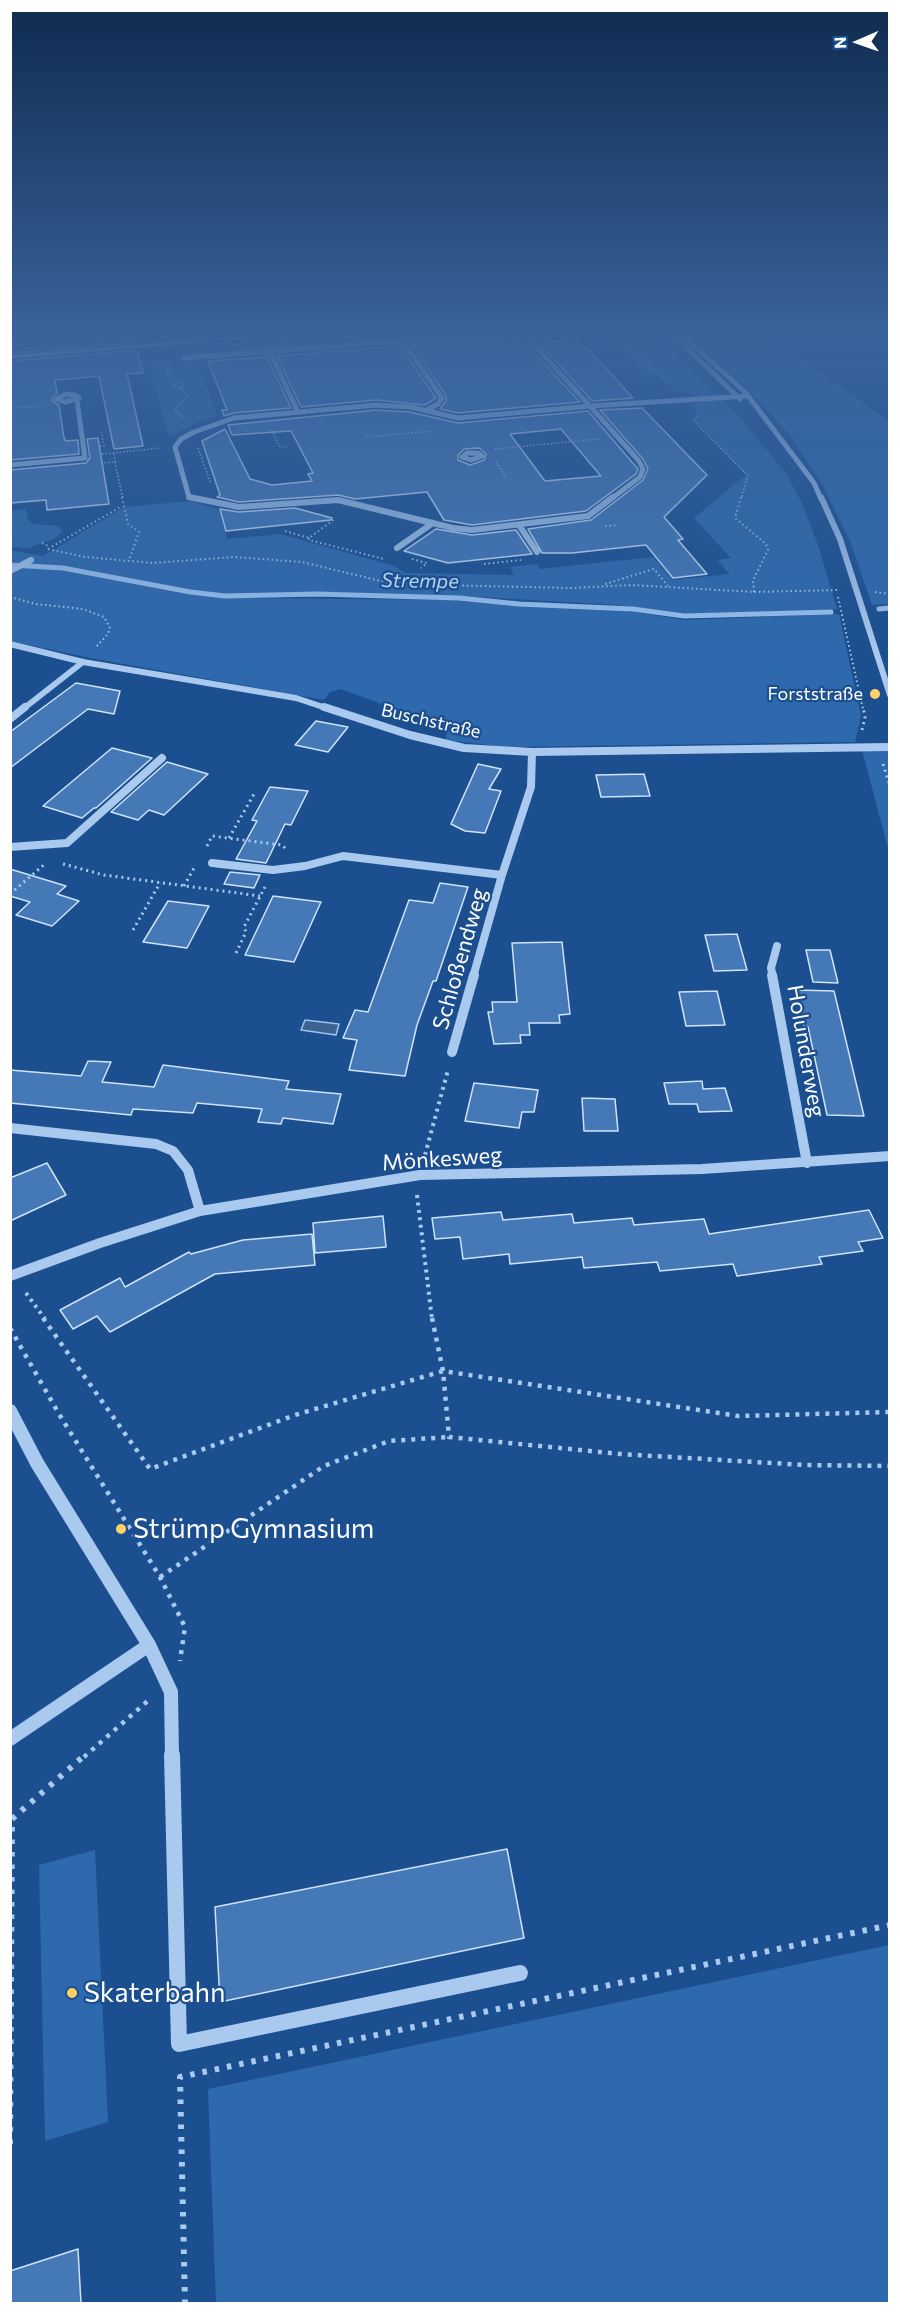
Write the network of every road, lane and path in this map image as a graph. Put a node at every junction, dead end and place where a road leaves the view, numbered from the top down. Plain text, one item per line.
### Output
1 (83, 441) edge
2 (180, 441) edge
3 (575, 441) edge
4 (620, 441) edge
5 (714, 441) edge
6 (783, 441) edge
7 (197, 444) dead end
8 (165, 448) dead end
9 (140, 450) junction
10 (477, 453) dead end
11 (141, 455) dead end
12 (85, 457) junction
13 (115, 462) dead end
14 (10, 465) edge
15 (214, 489) dead end
16 (343, 501) junction
17 (122, 506) junction
18 (433, 523) junction
19 (519, 525) junction
20 (285, 531) dead end
21 (309, 538) junction
22 (42, 543) dead end
23 (50, 548) junction
24 (397, 548) dead end
25 (537, 552) dead end
26 (392, 558) dead end
27 (411, 558) dead end
28 (530, 559) dead end
29 (31, 560) dead end
30 (129, 560) junction
31 (484, 564) dead end
32 (421, 568) dead end
33 (12, 570) dead end
34 (833, 580) dead end
35 (597, 586) junction
36 (668, 586) junction
37 (836, 590) junction
38 (858, 591) junction
39 (754, 592) junction
40 (10, 597) edge
41 (10, 644) edge
42 (83, 662) junction
43 (890, 695) edge
44 (10, 718) edge
45 (868, 747) junction
46 (890, 747) edge
47 (532, 752) junction
48 (162, 758) dead end
49 (254, 794) dead end
50 (33, 846) junction
51 (10, 847) edge
52 (57, 862) dead end
53 (212, 863) dead end
54 (305, 866) junction
55 (502, 875) junction
56 (160, 883) junction
57 (10, 894) edge
58 (133, 930) dead end
59 (777, 946) dead end
60 (236, 953) dead end
61 (452, 1053) joint
62 (10, 1128) edge
63 (890, 1156) edge
64 (807, 1163) junction
65 (420, 1175) junction
66 (200, 1211) junction
67 (10, 1276) edge
68 (26, 1293) dead end
69 (444, 1371) junction
70 (10, 1411) edge
71 (890, 1412) edge
72 (449, 1437) junction
73 (890, 1466) edge
74 (160, 1577) dead end
75 (149, 1645) junction
76 (10, 1739) edge
77 (890, 1925) edge
78 (520, 1973) dead end
79 (185, 2304) edge

1 - 12 street
2 - 16 street
3 - 10 path
4 - 19 street
5 - 39 path
6 - 38 street
7 - 15 path
8 - 9 path
9 - 11 path
9 - 12 path
12 - 14 street
13 - 17 path
16 - 18 street
16 - 21 path
17 - 23 path
17 - 30 path
18 - 19 street
18 - 24 street
19 - 25 street
20 - 21 path
21 - 26 path
22 - 23 path
23 - 30 path
27 - 32 path
28 - 31 path
29 - 33 street
30 - 35 path
34 - 37 path
35 - 36 path
35 - 36 path
36 - 39 path
37 - 38 path
37 - 39 path
37 - 45 path
38 - 43 street
40 - 42 path
41 - 42 street, Buschstraße
42 - 44 street
42 - 47 street, Buschstraße
45 - 46 street, Buschstraße
45 - 47 street, Buschstraße
47 - 55 street, Schloßendweg
48 - 50 street
49 - 54 path
50 - 51 street
50 - 57 path
52 - 56 path
53 - 54 street
54 - 55 street
55 - 61 street, Schloßendweg
56 - 58 path
56 - 60 path
59 - 64 street, Holunderweg
61 - 65 path, Schloßendweg
62 - 66 street
63 - 64 street, Mönkesweg
64 - 65 street, Mönkesweg
65 - 66 street, Mönkesweg
65 - 69 path, Schloßendweg
66 - 67 street, Mönkesweg
68 - 69 path
69 - 71 path
69 - 72 path, Schloßendweg
70 - 75 street
72 - 73 path
72 - 74 path
75 - 76 street
75 - 78 street
77 - 79 path

